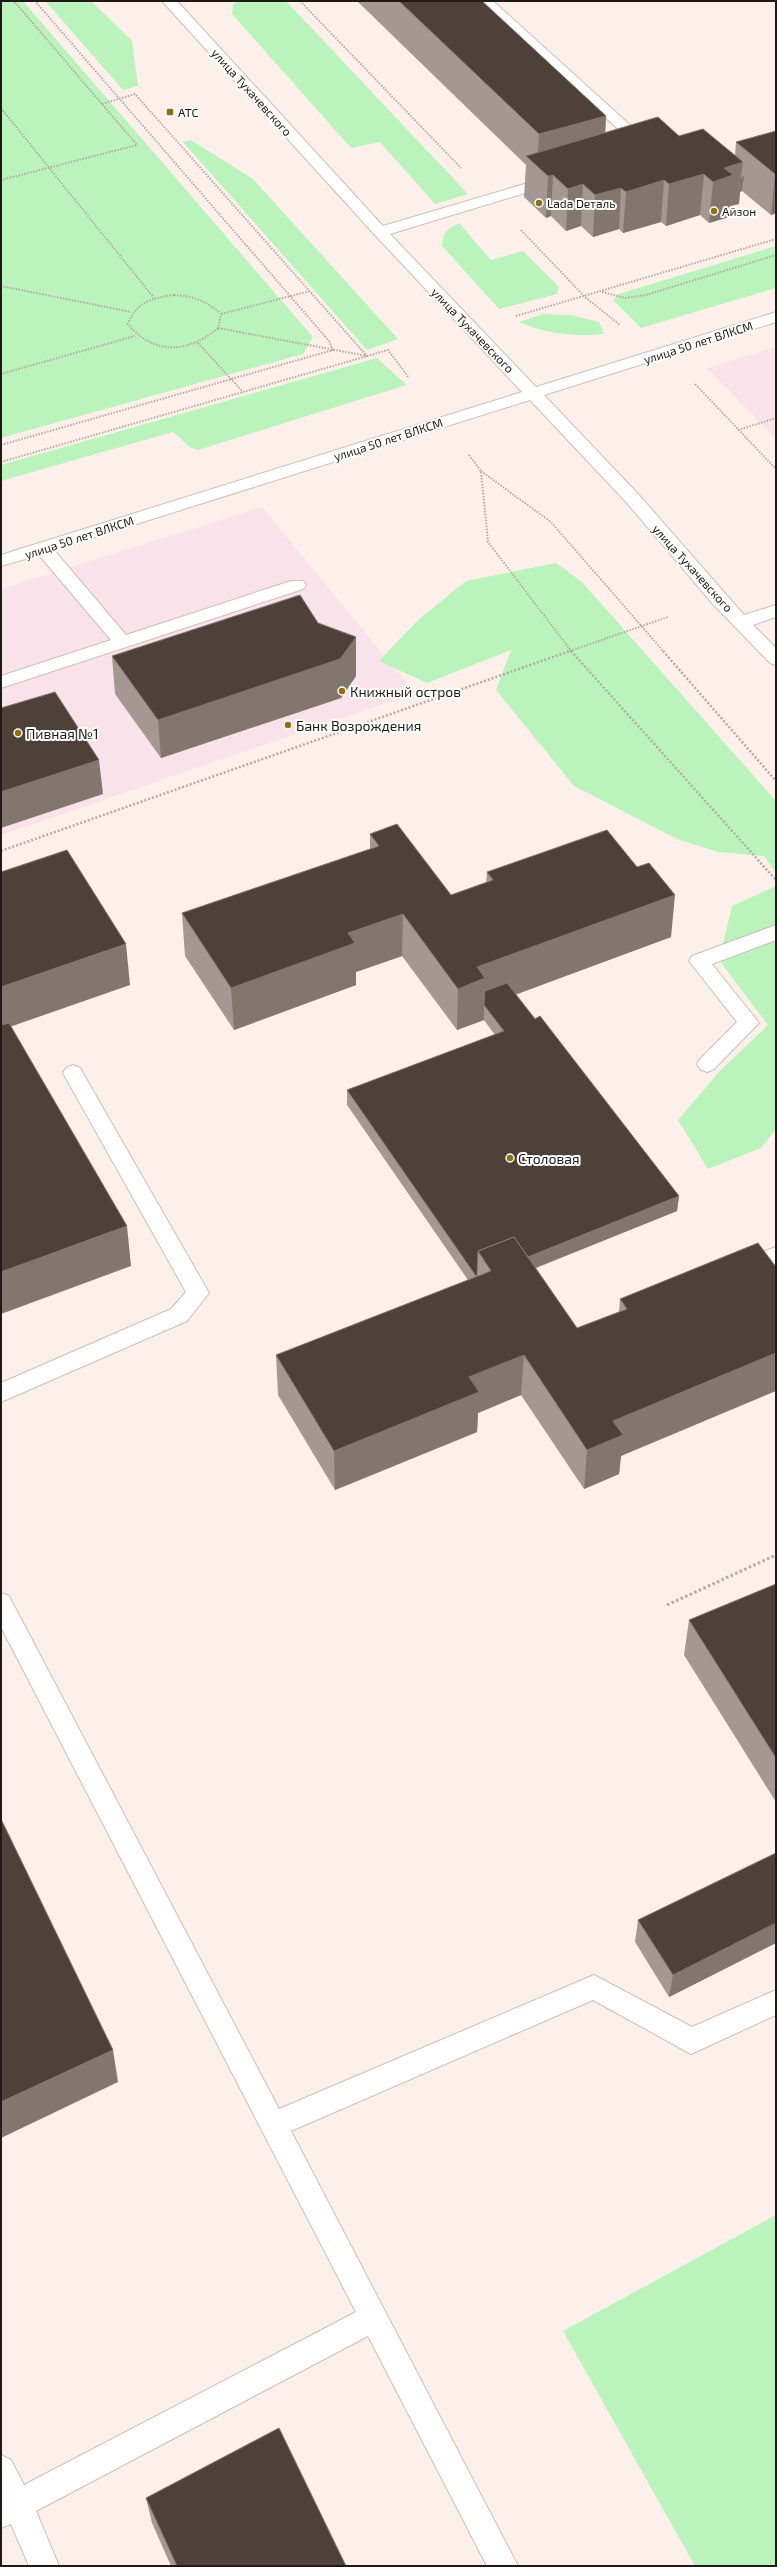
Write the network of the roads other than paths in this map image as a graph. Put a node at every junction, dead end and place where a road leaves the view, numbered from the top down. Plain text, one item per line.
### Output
1 (485, 1) edge
2 (174, 2) edge
3 (631, 157) edge
4 (571, 175) edge
5 (380, 232) junction
6 (773, 320) edge
7 (534, 394) junction
8 (43, 548) junction
9 (1, 561) edge
10 (298, 585) dead end
11 (776, 611) edge
12 (742, 622) junction
13 (122, 642) junction
14 (776, 659) edge
15 (1, 682) edge
16 (776, 932) edge
17 (707, 1064) dead end
18 (73, 1073) dead end
19 (1, 1392) edge
20 (1, 1603) edge
21 (776, 2002) edge
22 (274, 2125) junction
23 (374, 2318) junction
24 (1, 2470) edge
25 (10, 2509) edge
26 (44, 2566) edge
27 (504, 2566) edge

1 - 3 street
2 - 5 street, улица Тухачевского
4 - 5 street
5 - 7 street, улица Тухачевского
6 - 7 street, улица 50 лет ВЛКСМ
7 - 8 street, улица 50 лет ВЛКСМ
7 - 12 street, улица Тухачевского
8 - 9 street, улица 50 лет ВЛКСМ
8 - 13 street
10 - 13 street
11 - 12 street
12 - 14 street, улица Тухачевского
13 - 15 street
16 - 17 street
18 - 19 street
20 - 22 street
21 - 22 street
22 - 23 street
23 - 25 street
23 - 27 street
24 - 25 street
25 - 26 street

